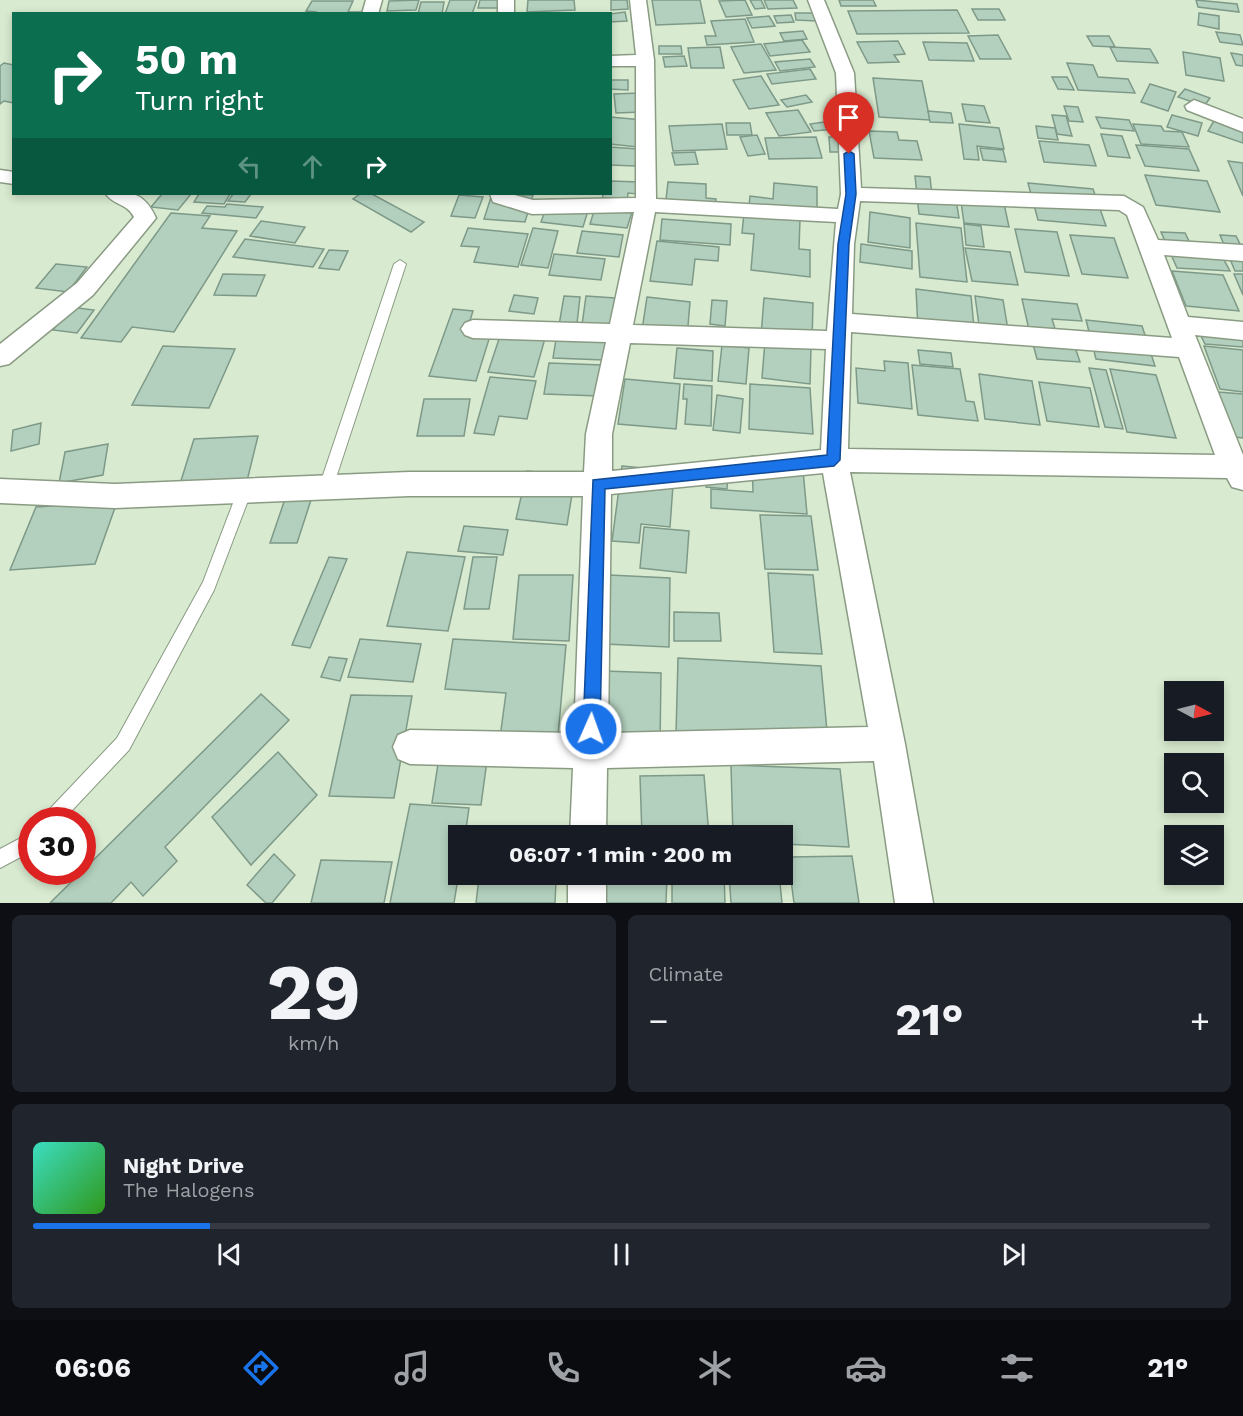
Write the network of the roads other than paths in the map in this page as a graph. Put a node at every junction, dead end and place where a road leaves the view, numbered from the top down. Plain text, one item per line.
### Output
1 (638, 0) edge
2 (816, 0) edge
3 (645, 60) junction
4 (612, 61) edge
5 (1194, 106) dead end
6 (1243, 126) edge
7 (123, 195) edge
8 (500, 195) edge
9 (646, 204) junction
10 (849, 205) junction
11 (1149, 247) junction
12 (1243, 253) edge
13 (400, 264) dead end
14 (1179, 326) junction
15 (473, 329) dead end
16 (840, 331) junction
17 (1243, 331) edge
18 (620, 333) junction
19 (1187, 348) junction
20 (0, 357) edge
21 (834, 460) junction
22 (1240, 471) edge
23 (598, 484) junction
24 (326, 487) junction
25 (245, 490) junction
26 (0, 491) edge
27 (888, 744) junction
28 (410, 747) dead end
29 (591, 751) junction
30 (63, 807) edge
31 (588, 825) edge
32 (18, 849) edge
33 (0, 859) edge
34 (587, 885) edge
35 (587, 903) edge
36 (914, 903) edge

1 - 3 street
2 - 10 street
3 - 4 street
3 - 9 street
5 - 6 street
7 - 20 street
8 - 9 street
9 - 10 street
9 - 18 street
10 - 11 street
10 - 16 street
11 - 12 street
11 - 14 street
13 - 24 lane
14 - 17 street
14 - 19 street
15 - 18 street
16 - 18 street
16 - 19 street
16 - 21 street
18 - 23 street
19 - 22 street
21 - 22 street
21 - 23 street
21 - 27 street
23 - 24 street
23 - 29 street
24 - 25 street
25 - 26 street
25 - 30 lane
27 - 29 street
27 - 36 street
28 - 29 street
29 - 31 street
32 - 33 lane
34 - 35 street

